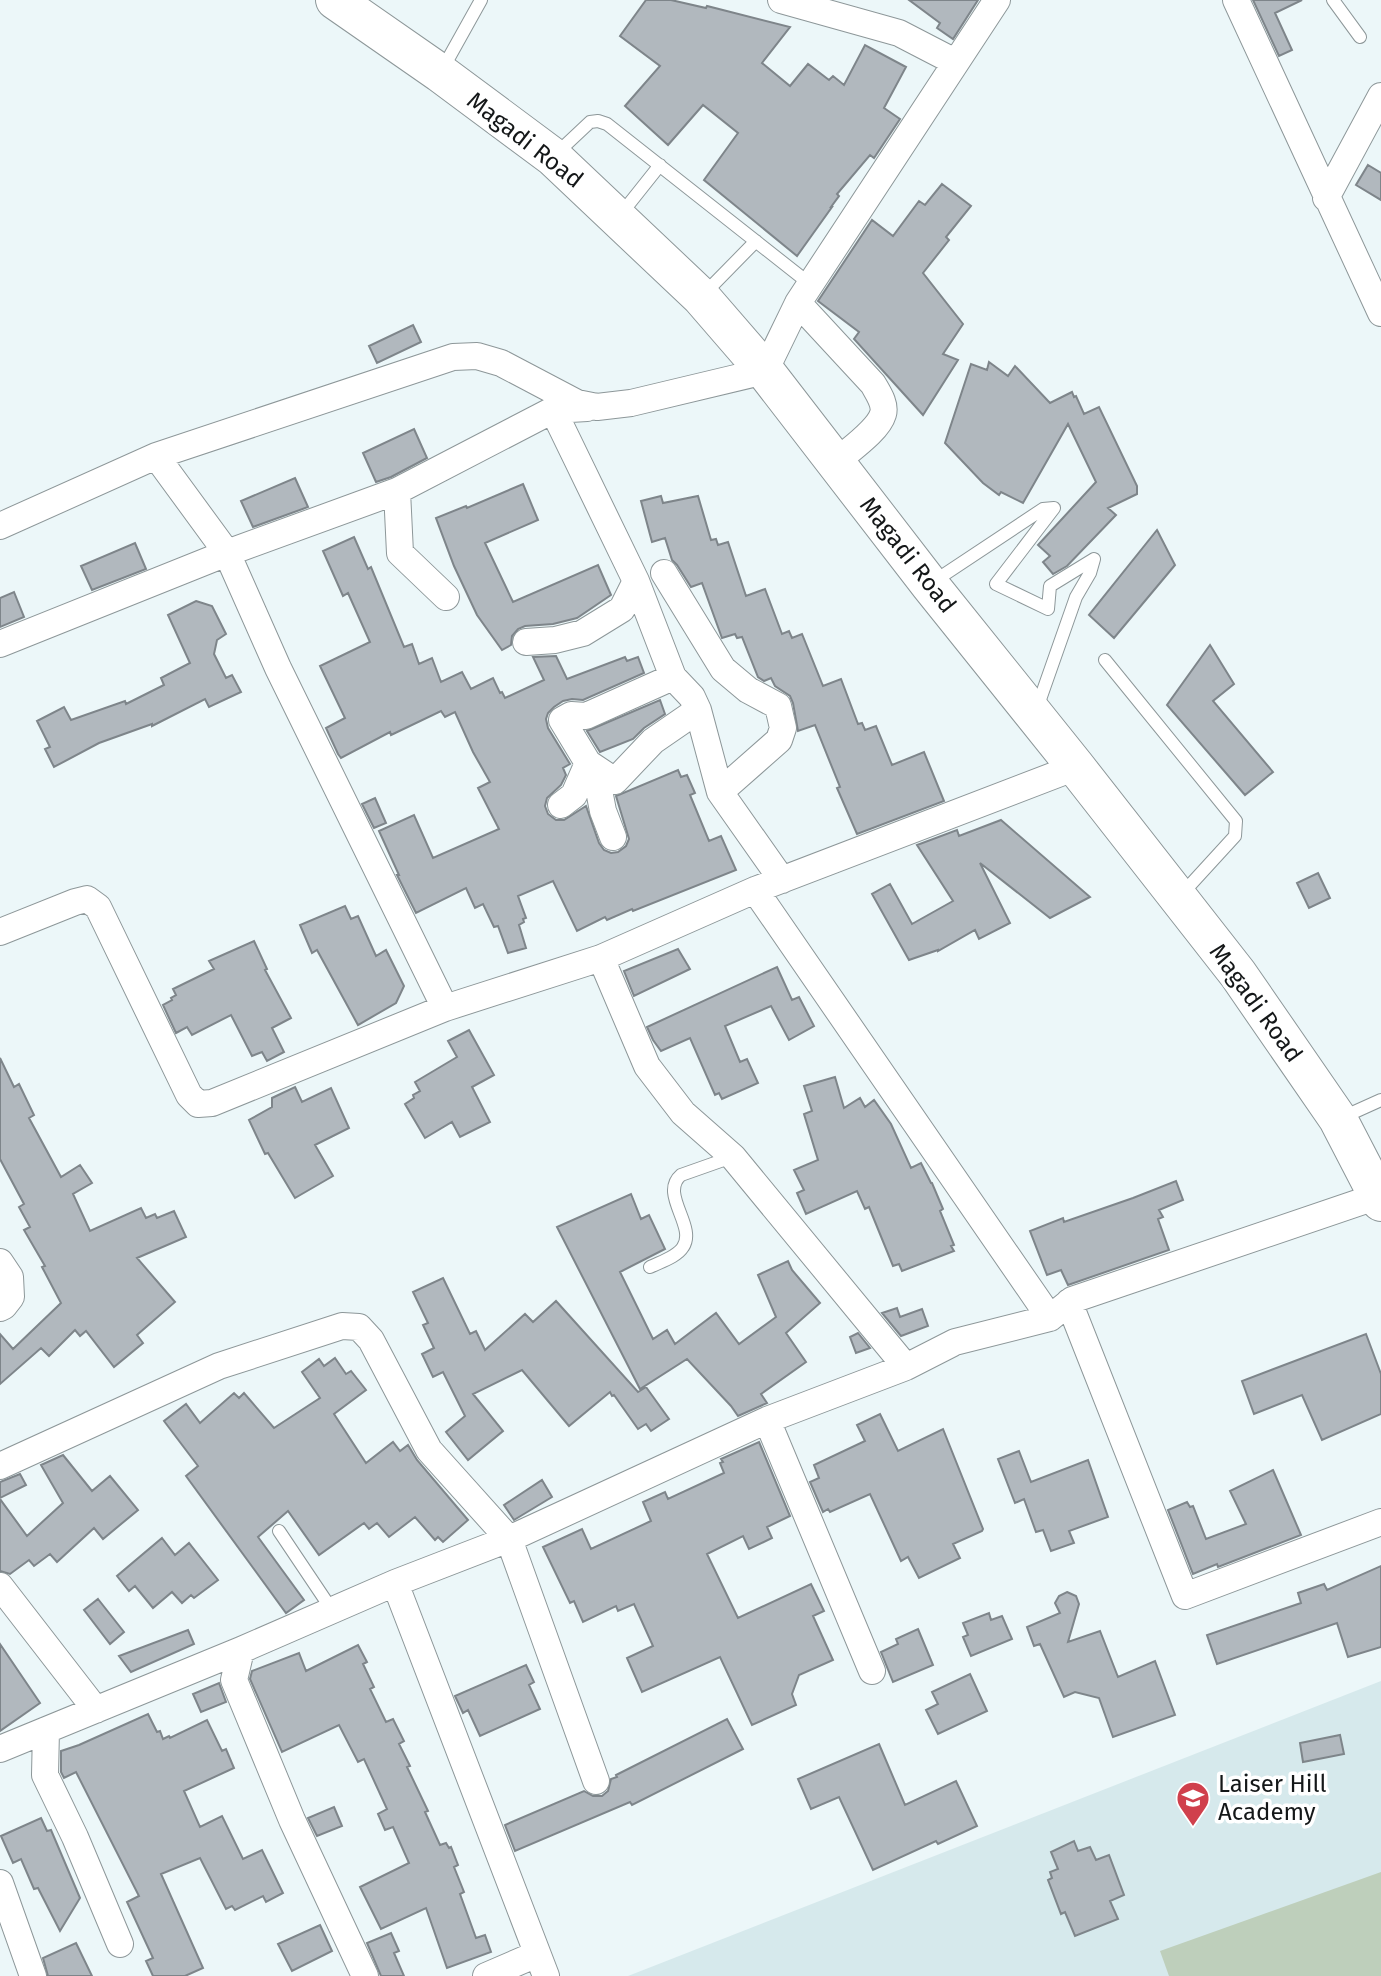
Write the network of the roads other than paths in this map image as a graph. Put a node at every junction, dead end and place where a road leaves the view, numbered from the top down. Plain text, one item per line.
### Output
1 (335, 0) edge
2 (481, 0) edge
3 (781, 0) edge
4 (997, 0) edge
5 (1236, 0) edge
6 (1334, 0) edge
7 (1360, 37) dead end
8 (955, 62) junction
9 (440, 73) junction
10 (1381, 96) edge
11 (553, 157) junction
12 (660, 165) junction
13 (1326, 198) junction
14 (619, 218) junction
15 (756, 242) junction
16 (804, 293) junction
17 (701, 297) junction
18 (1381, 313) edge
19 (765, 371) junction
20 (597, 407) junction
21 (553, 410) junction
22 (156, 456) junction
23 (836, 462) junction
24 (397, 491) junction
25 (0, 526) edge
26 (227, 553) junction
27 (664, 573) dead end
28 (636, 581) junction
29 (930, 584) junction
30 (446, 597) dead end
31 (526, 642) dead end
32 (0, 644) edge
33 (1105, 660) dead end
34 (723, 669) junction
35 (673, 677) junction
36 (695, 704) junction
37 (1035, 715) junction
38 (588, 763) junction
39 (1076, 766) junction
40 (720, 792) junction
41 (561, 805) dead end
42 (613, 838) dead end
43 (782, 880) junction
44 (755, 890) junction
45 (1178, 898) junction
46 (0, 932) edge
47 (601, 958) junction
48 (445, 1008) junction
49 (1381, 1100) edge
50 (1338, 1119) junction
51 (733, 1157) junction
52 (1380, 1199) edge
53 (0, 1262) edge
54 (650, 1267) dead end
55 (0, 1308) edge
56 (1059, 1310) junction
57 (906, 1367) junction
58 (767, 1420) junction
59 (0, 1466) edge
60 (1381, 1522) edge
61 (279, 1531) dead end
62 (509, 1539) junction
63 (395, 1583) junction
64 (0, 1586) edge
65 (332, 1610) junction
66 (241, 1650) junction
67 (872, 1671) dead end
68 (96, 1710) junction
69 (46, 1730) junction
70 (0, 1749) edge
71 (596, 1781) dead end
72 (0, 1883) edge
73 (120, 1944) dead end
74 (542, 1965) edge
75 (33, 1976) edge
76 (365, 1976) edge
77 (486, 1976) edge

1 - 9 highway, Magadi Road
2 - 9 lane
3 - 8 street
4 - 8 street
5 - 13 street
6 - 7 lane
8 - 16 street
9 - 11 highway, Magadi Road
10 - 13 street
11 - 12 lane
11 - 14 highway, Magadi Road
12 - 14 lane
12 - 15 lane
13 - 18 street
14 - 17 highway, Magadi Road
15 - 16 lane
15 - 17 lane
16 - 19 street
16 - 23 street
17 - 19 highway, Magadi Road
19 - 20 street
19 - 23 highway, Magadi Road
20 - 21 street
20 - 22 street
21 - 24 street
21 - 28 street
22 - 25 street
22 - 26 street
23 - 29 highway, Magadi Road
24 - 26 street
24 - 30 street
26 - 32 street
26 - 48 street
27 - 34 street
28 - 31 street
28 - 35 street
29 - 37 highway, Magadi Road
29 - 37 lane
33 - 45 lane
34 - 36 street
34 - 40 street
35 - 36 street
35 - 38 street
36 - 38 street
36 - 40 street
37 - 39 highway, Magadi Road
38 - 41 street
38 - 42 street
39 - 43 street
39 - 45 highway, Magadi Road
40 - 43 street
43 - 44 street
44 - 47 street
44 - 56 street
45 - 50 highway, Magadi Road
46 - 48 street
47 - 48 street
47 - 51 street
49 - 50 lane
50 - 52 highway, Magadi Road
51 - 54 lane
51 - 57 street
52 - 56 street
53 - 55 street
56 - 57 street
56 - 60 street
57 - 58 street
58 - 62 street
58 - 67 street
59 - 62 street
61 - 65 lane
62 - 63 street
62 - 71 street
63 - 65 street
63 - 74 street
64 - 68 street
65 - 66 street
66 - 68 street
66 - 76 street
68 - 69 street
69 - 70 street
69 - 73 street
72 - 75 street
74 - 77 street

